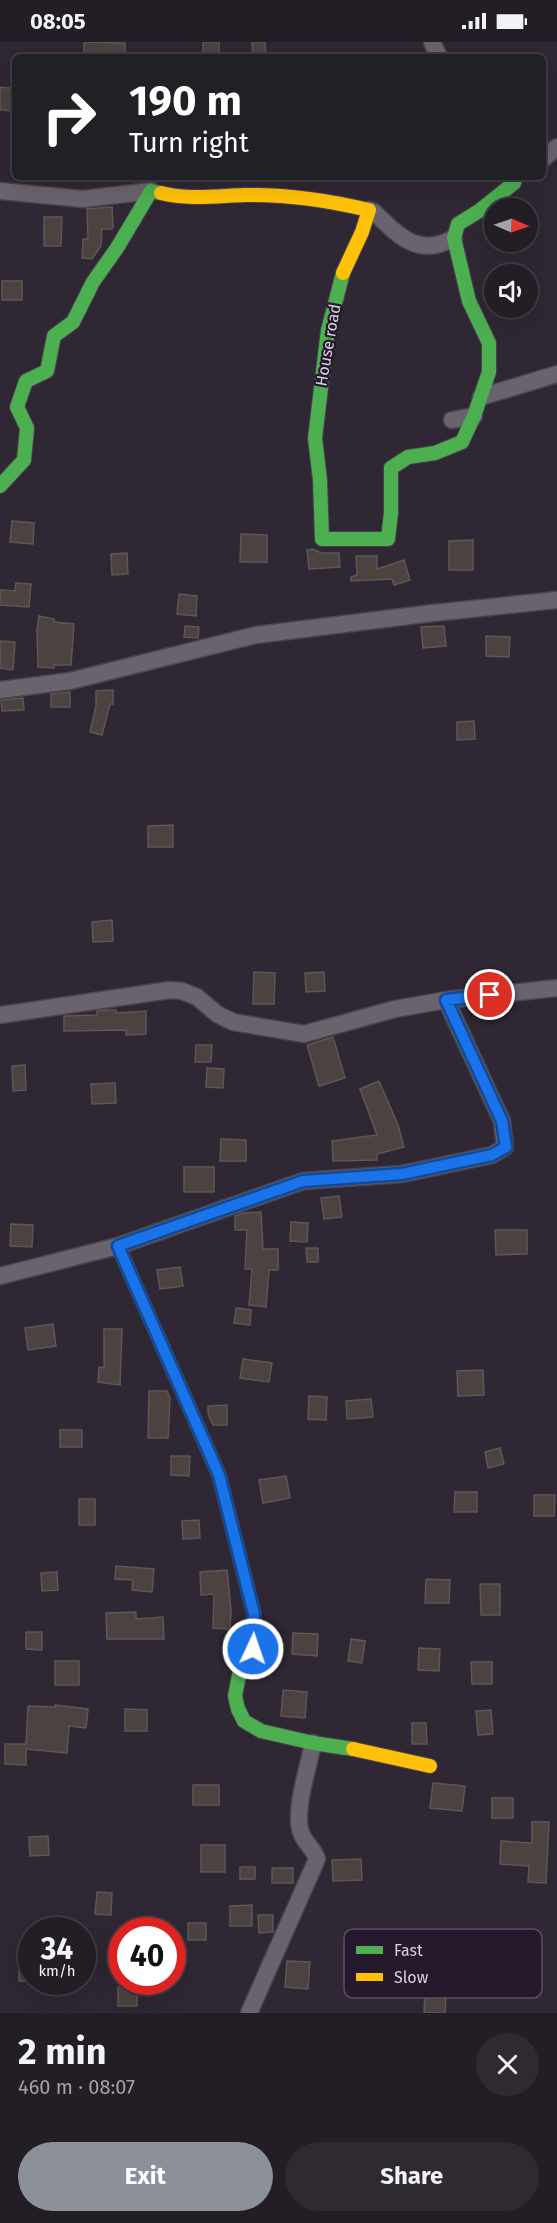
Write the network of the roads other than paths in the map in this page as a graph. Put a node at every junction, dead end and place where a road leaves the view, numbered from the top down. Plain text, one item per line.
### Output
1 (516, 180) edge
2 (0, 191) edge
3 (151, 191) junction
4 (369, 210) junction
5 (454, 238) junction
6 (557, 374) edge
7 (481, 397) junction
8 (474, 416) junction
9 (452, 420) dead end
10 (0, 486) edge
11 (557, 600) edge
12 (0, 690) edge
13 (557, 988) edge
14 (446, 1000) junction
15 (0, 1016) edge
16 (118, 1246) junction
17 (0, 1276) edge
18 (313, 1743) junction
19 (430, 1766) dead end
20 (249, 2013) edge

1 - 5 street
2 - 3 street
3 - 4 street
3 - 10 street
4 - 5 street
4 - 8 street, House road
5 - 7 street, House road
6 - 7 street
7 - 8 street, House road
8 - 9 street
11 - 12 street
13 - 14 street
14 - 15 street
14 - 16 street
16 - 17 street
16 - 18 street
18 - 19 street
18 - 20 street

